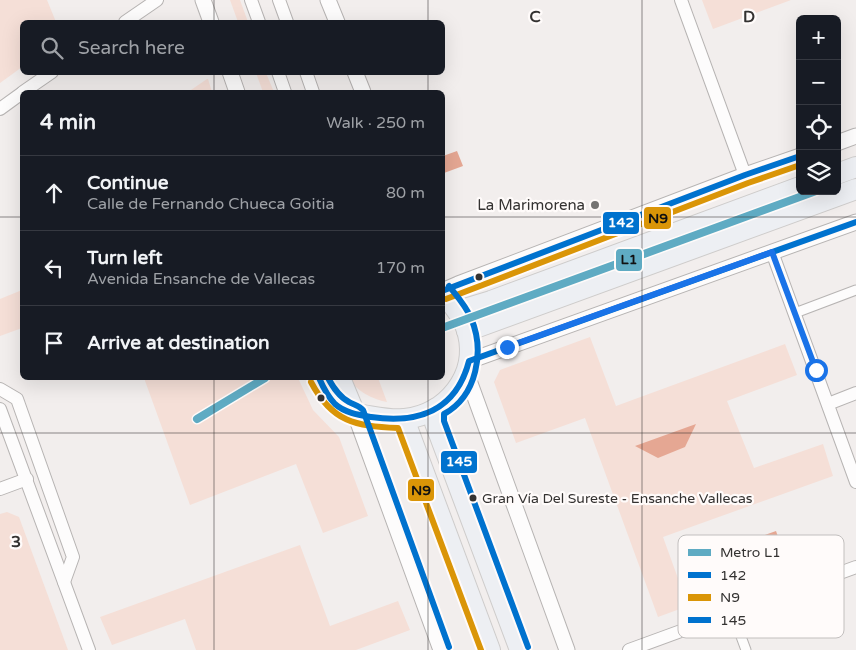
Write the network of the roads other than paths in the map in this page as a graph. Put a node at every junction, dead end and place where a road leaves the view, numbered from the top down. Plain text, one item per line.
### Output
1 (157, 0) edge
2 (203, 0) edge
3 (251, 0) edge
4 (279, 0) edge
5 (328, 0) edge
6 (681, 0) edge
7 (127, 20) edge
8 (211, 20) edge
9 (258, 20) edge
10 (286, 20) edge
11 (336, 20) edge
12 (48, 75) edge
13 (231, 75) edge
14 (279, 75) edge
15 (307, 75) edge
16 (356, 75) edge
17 (27, 90) edge
18 (236, 90) edge
19 (284, 90) edge
20 (312, 90) edge
21 (361, 90) edge
22 (20, 95) edge
23 (0, 109) edge
24 (856, 136) edge
25 (841, 142) edge
26 (796, 157) edge
27 (856, 167) edge
28 (841, 173) edge
29 (745, 175) junction
30 (796, 189) edge
31 (856, 189) edge
32 (856, 222) edge
33 (772, 252) junction
34 (445, 290) edge
35 (856, 290) edge
36 (445, 295) edge
37 (458, 311) junction
38 (795, 313) junction
39 (467, 332) junction
40 (468, 368) junction
41 (341, 380) edge
42 (0, 389) edge
43 (856, 393) edge
44 (828, 404) junction
45 (0, 409) edge
46 (435, 409) junction
47 (355, 414) junction
48 (404, 419) junction
49 (27, 479) junction
50 (856, 482) edge
51 (0, 489) edge
52 (856, 567) edge
53 (844, 571) edge
54 (64, 582) junction
55 (678, 632) edge
56 (742, 638) edge
57 (89, 650) edge
58 (441, 650) edge
59 (490, 650) edge
60 (520, 650) edge
61 (567, 650) edge
62 (629, 650) edge
63 (746, 650) edge

1 - 7 street
2 - 8 street
3 - 9 street
4 - 10 street
5 - 11 street
6 - 29 street
12 - 17 street
13 - 18 street
14 - 19 street
15 - 20 street
16 - 21 street
22 - 23 street
24 - 25 street
26 - 29 street
27 - 28 main road
29 - 34 street
30 - 37 main road
31 - 39 main road
32 - 33 street
33 - 38 street
33 - 40 street
35 - 38 street
36 - 37 main road
37 - 39 main road
38 - 44 street
39 - 40 main road
40 - 46 main road
40 - 61 street
41 - 47 main road
42 - 54 street
43 - 44 street
44 - 50 street
45 - 49 street
46 - 48 main road
46 - 60 main road
47 - 48 main road
47 - 58 street
48 - 59 main road
49 - 51 street
49 - 54 street
52 - 53 street
54 - 57 street
55 - 62 street
56 - 63 street

